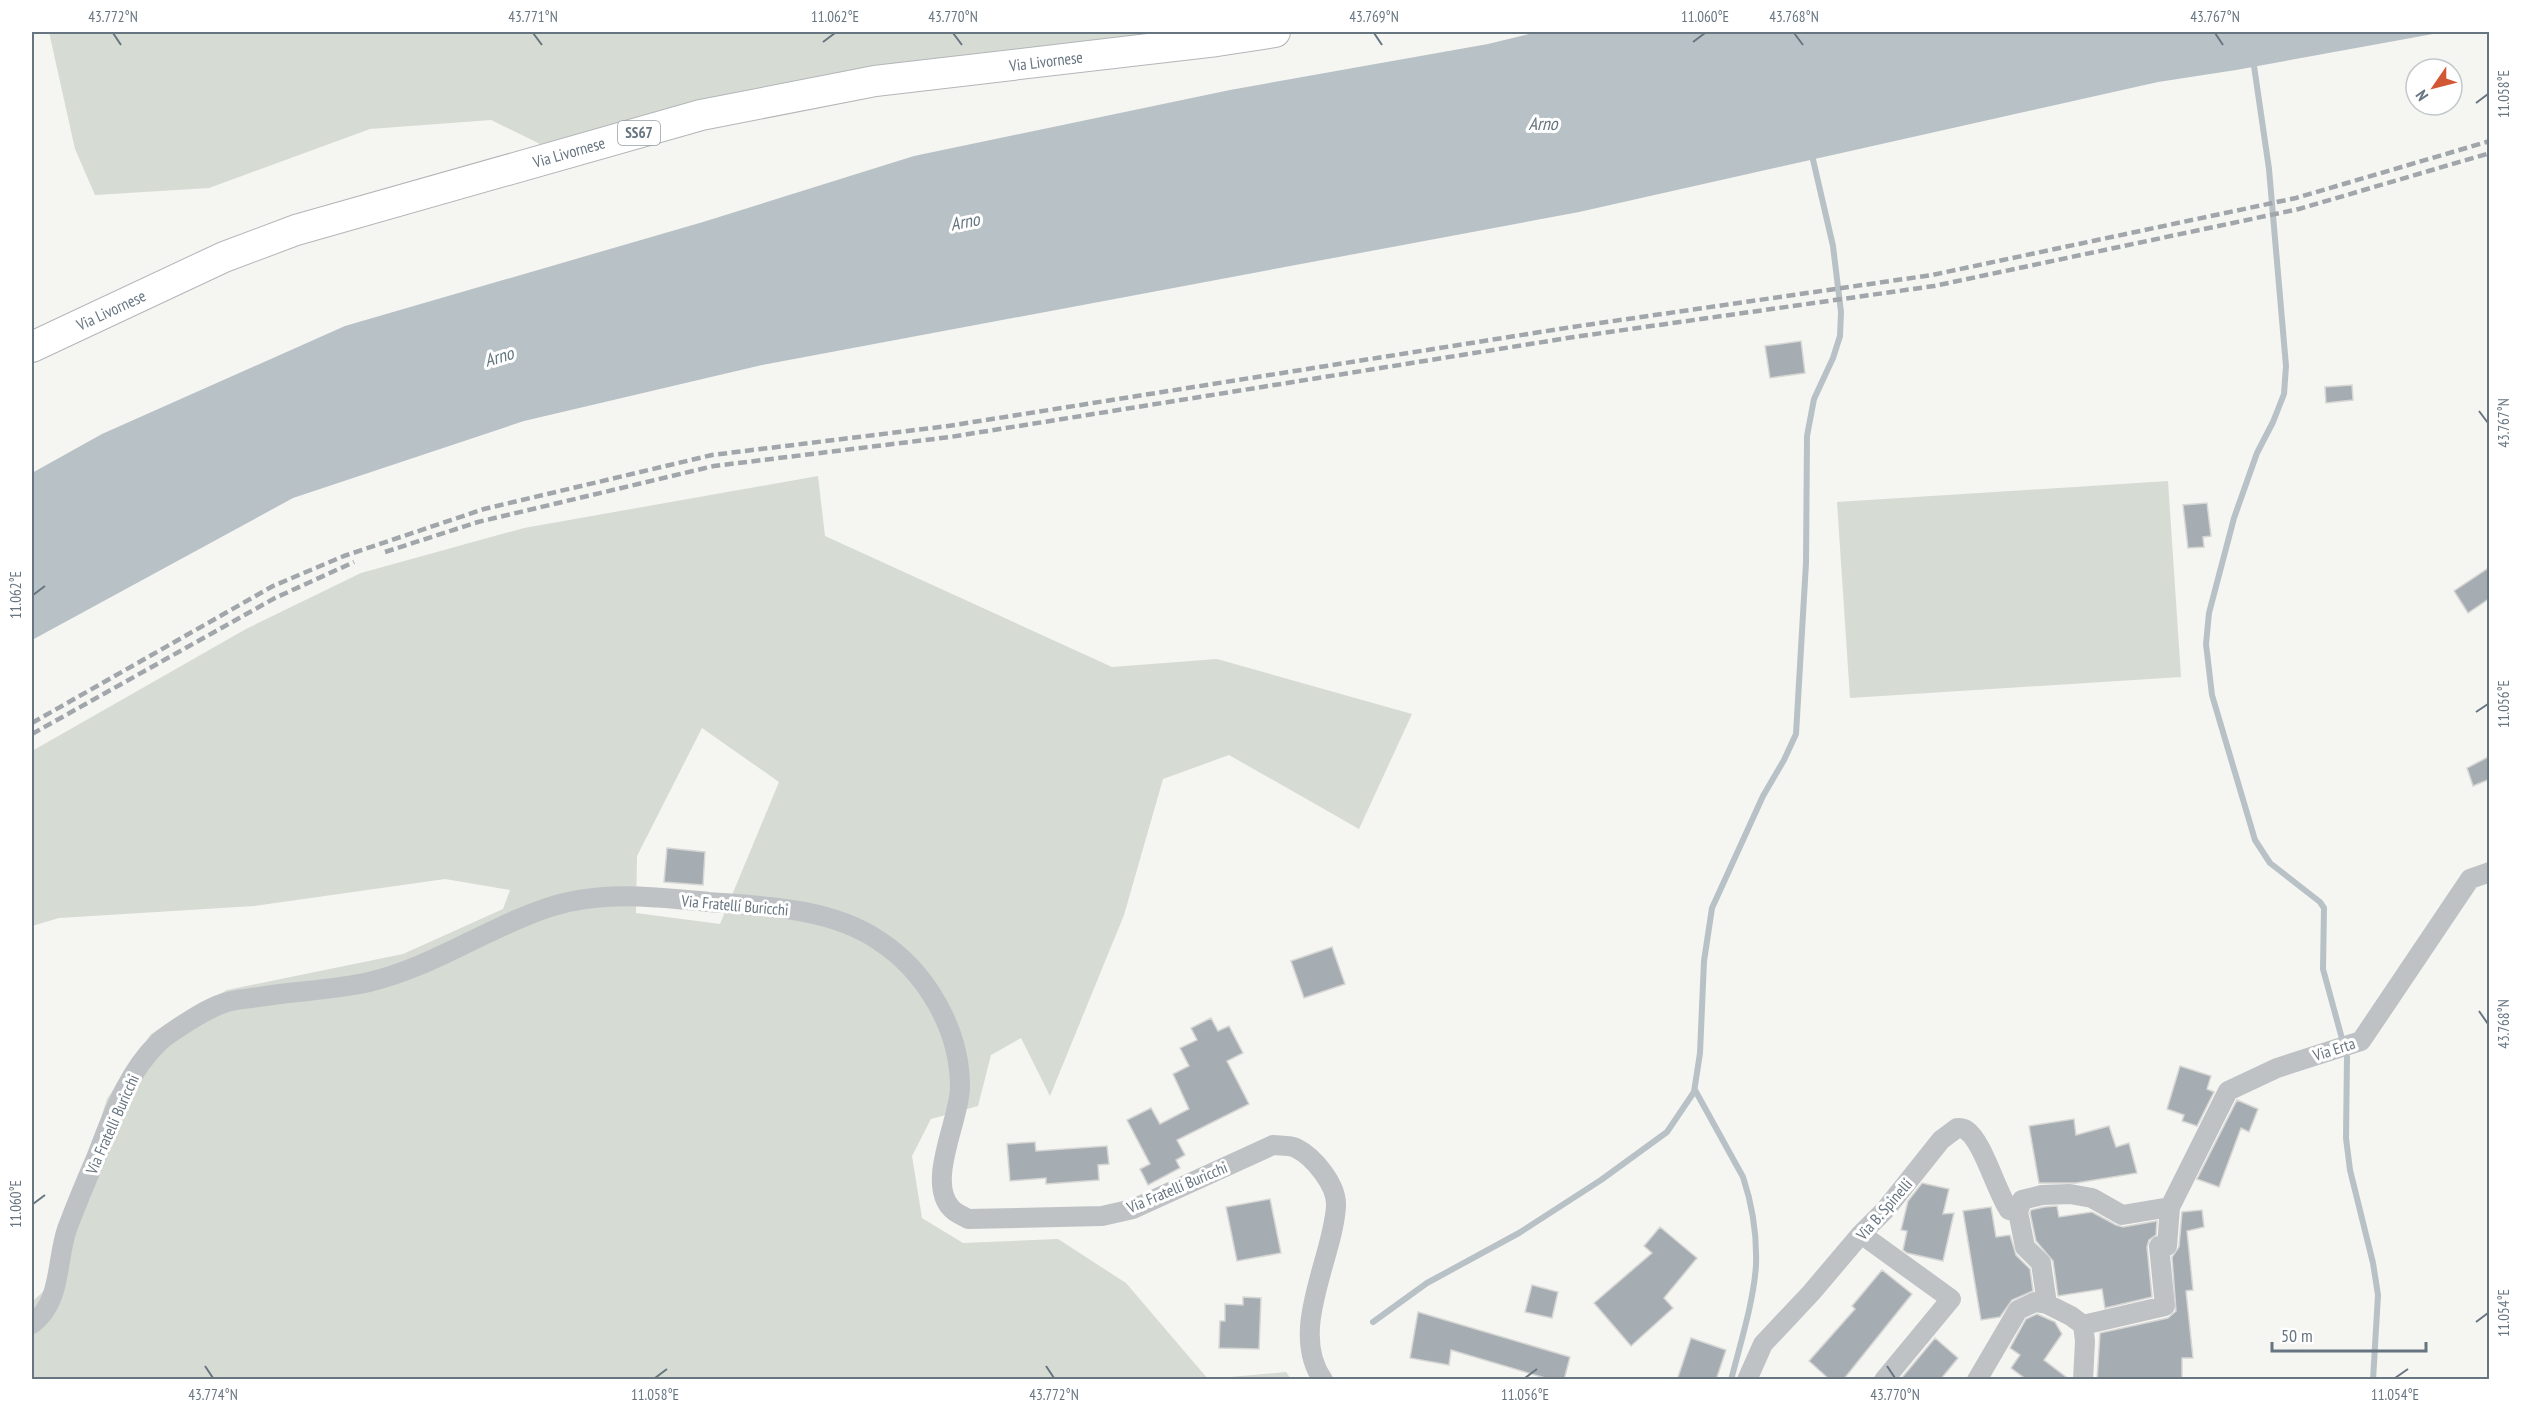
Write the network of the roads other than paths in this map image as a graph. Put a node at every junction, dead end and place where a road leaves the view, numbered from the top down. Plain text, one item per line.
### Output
1 (1275, 32) edge
2 (32, 347) edge
3 (2490, 872) edge
4 (2170, 1207) junction
5 (2018, 1212) junction
6 (1861, 1234) junction
7 (2041, 1303) junction
8 (32, 1324) edge
9 (2084, 1333) junction
10 (1323, 1380) edge
11 (1747, 1380) edge
12 (1884, 1380) edge
13 (1977, 1380) edge
14 (2083, 1380) edge

1 - 2 main road, Via Livornese / SS67
3 - 4 street, Via Erta
4 - 5 street
4 - 9 street
5 - 6 street, Via B. Spinelli
5 - 7 street
6 - 11 street, Via B. Spinelli
6 - 12 street
7 - 9 street
7 - 13 street
8 - 10 street, Via Fratelli Buricchi
9 - 14 street

